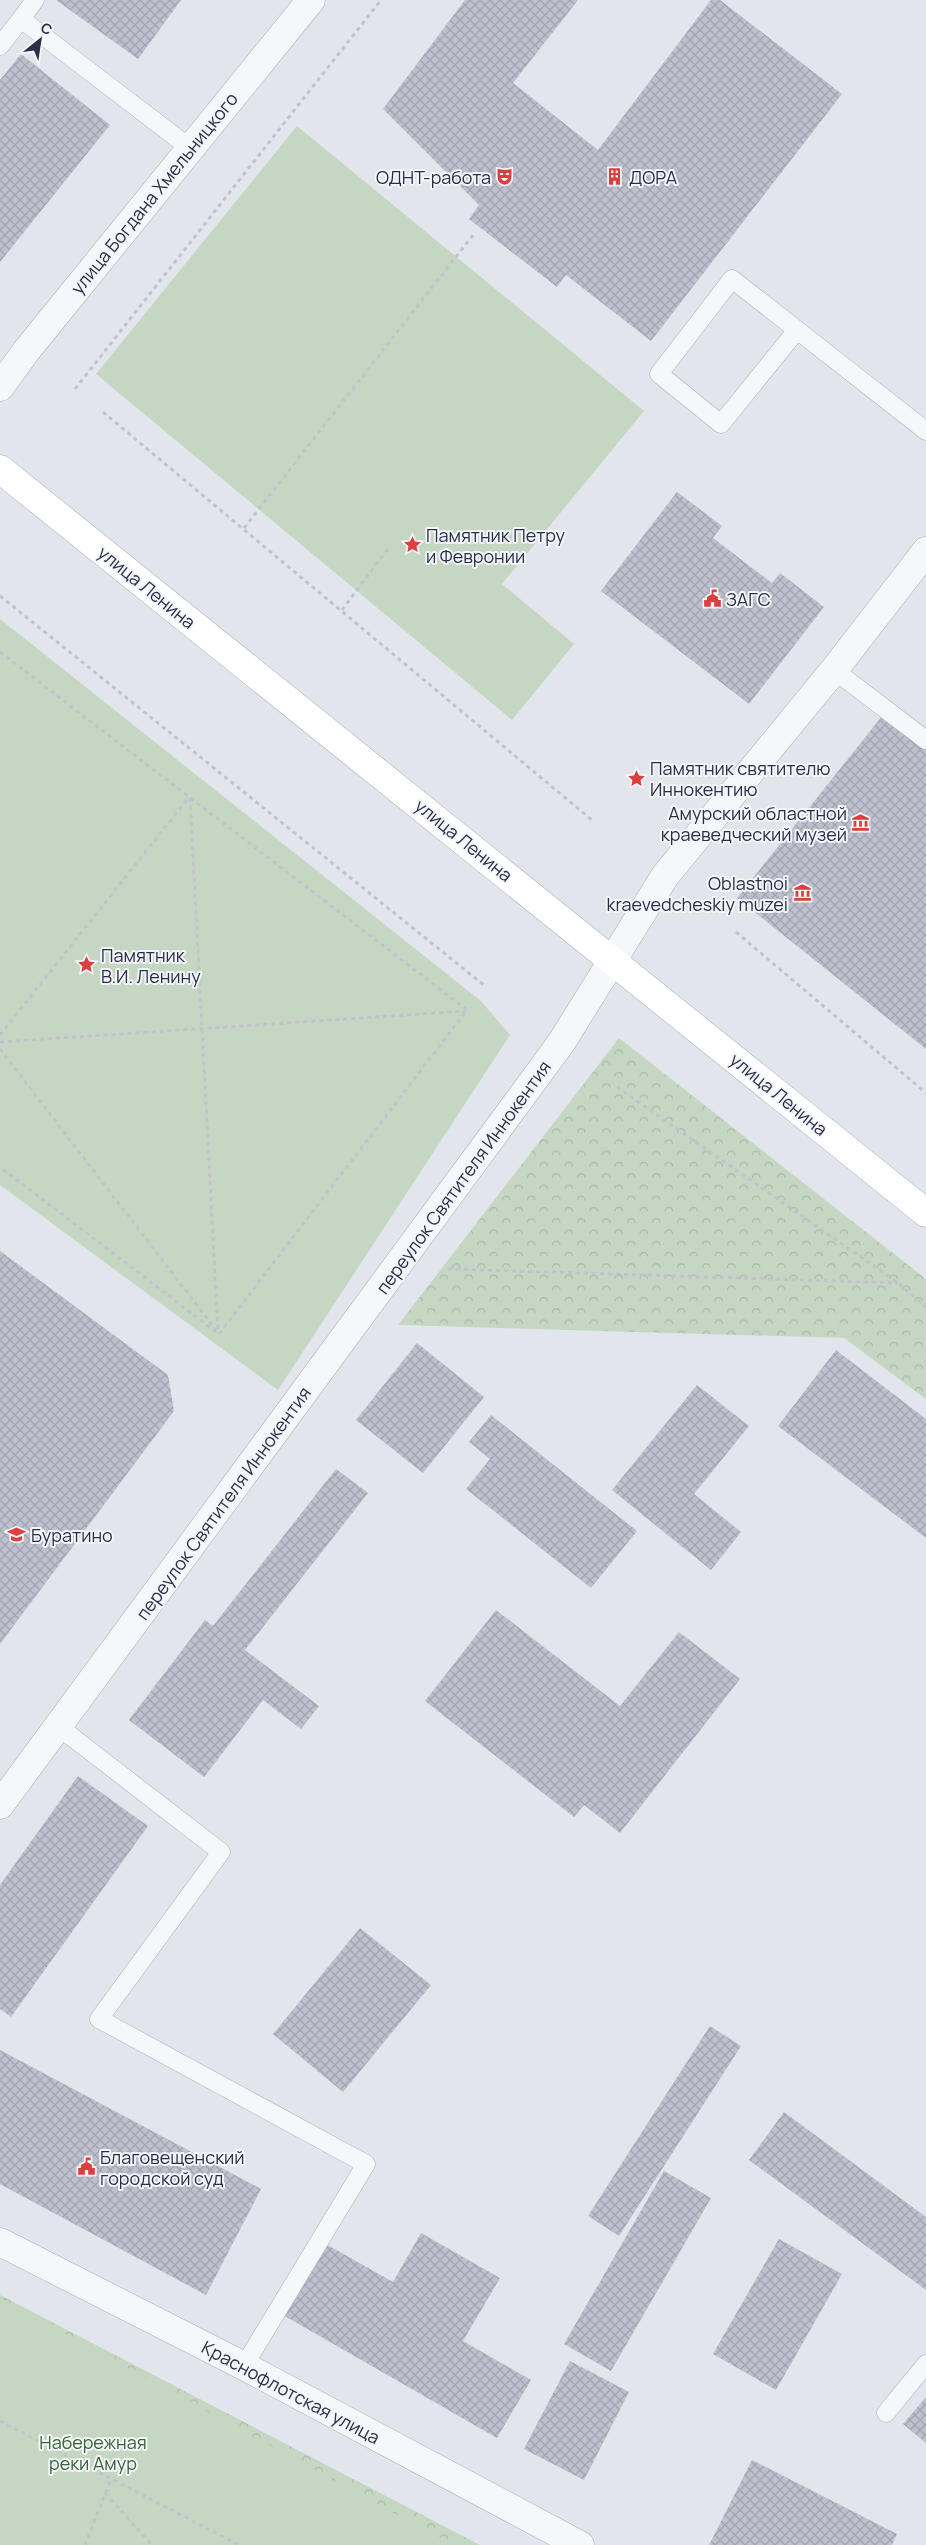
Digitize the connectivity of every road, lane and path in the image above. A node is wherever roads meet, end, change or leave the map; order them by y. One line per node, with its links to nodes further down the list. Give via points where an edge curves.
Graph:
1 (35, 0): 4 (lane)
2 (310, 0): 6 (street, улица Богдана Хмельницкого)
3 (381, 0): 10 (path)
4 (21, 19): 5 (lane); 6 (lane)
5 (0, 46)
6 (190, 148): 9 (street, улица Богдана Хмельницкого)
7 (473, 235): 14 (path)
8 (797, 330): 8 (lane, via 732,279 659,374 721,424); 12 (lane)
9 (0, 387)
10 (75, 389)
11 (103, 412): 14 (path)
12 (926, 431)
13 (0, 469): 25 (main road, улица Ленина)
14 (244, 528): 18 (path)
15 (390, 546): 18 (path)
16 (926, 551): 20 (street, переулок Святителя Иннокентия)
17 (0, 596): 26 (path)
18 (342, 610): 23 (path)
19 (0, 652): 22 (path)
20 (834, 670): 21 (lane); 25 (street, переулок Святителя Иннокентия, via 665,876)
21 (926, 740)
22 (190, 797): 27 (path); 28 (path); 29 (path)
23 (593, 821)
24 (736, 932): 33 (path)
25 (612, 959): 35 (main road, улица Ленина); 40 (street, переулок Святителя Иннокентия, via 561,1043)
26 (485, 986)
27 (467, 1010): 28 (path); 39 (path)
28 (202, 1028): 30 (path); 39 (path)
29 (0, 1035)
30 (0, 1042)
31 (0, 1049): 39 (path)
32 (617, 1087): 37 (path)
33 (926, 1093)
34 (0, 1166): 39 (path)
35 (926, 1213)
36 (448, 1269): 37 (path)
37 (898, 1283): 38 (path)
38 (926, 1308)
39 (218, 1334)
40 (59, 1727): 41 (street, переулок Святителя Иннокентия); 44 (lane, via 221,1852 99,2019 366,2164)
41 (4, 1791)
42 (0, 2242): 44 (street, Краснофлотская улица)
43 (926, 2364): 45 (lane)
44 (244, 2366): 52 (street, Краснофлотская улица)
45 (886, 2413)
46 (0, 2422): 47 (path)
47 (111, 2479): 48 (path); 51 (path)
48 (105, 2492): 49 (path); 50 (path)
49 (85, 2545)
50 (152, 2545)
51 (239, 2545)
52 (580, 2545)

